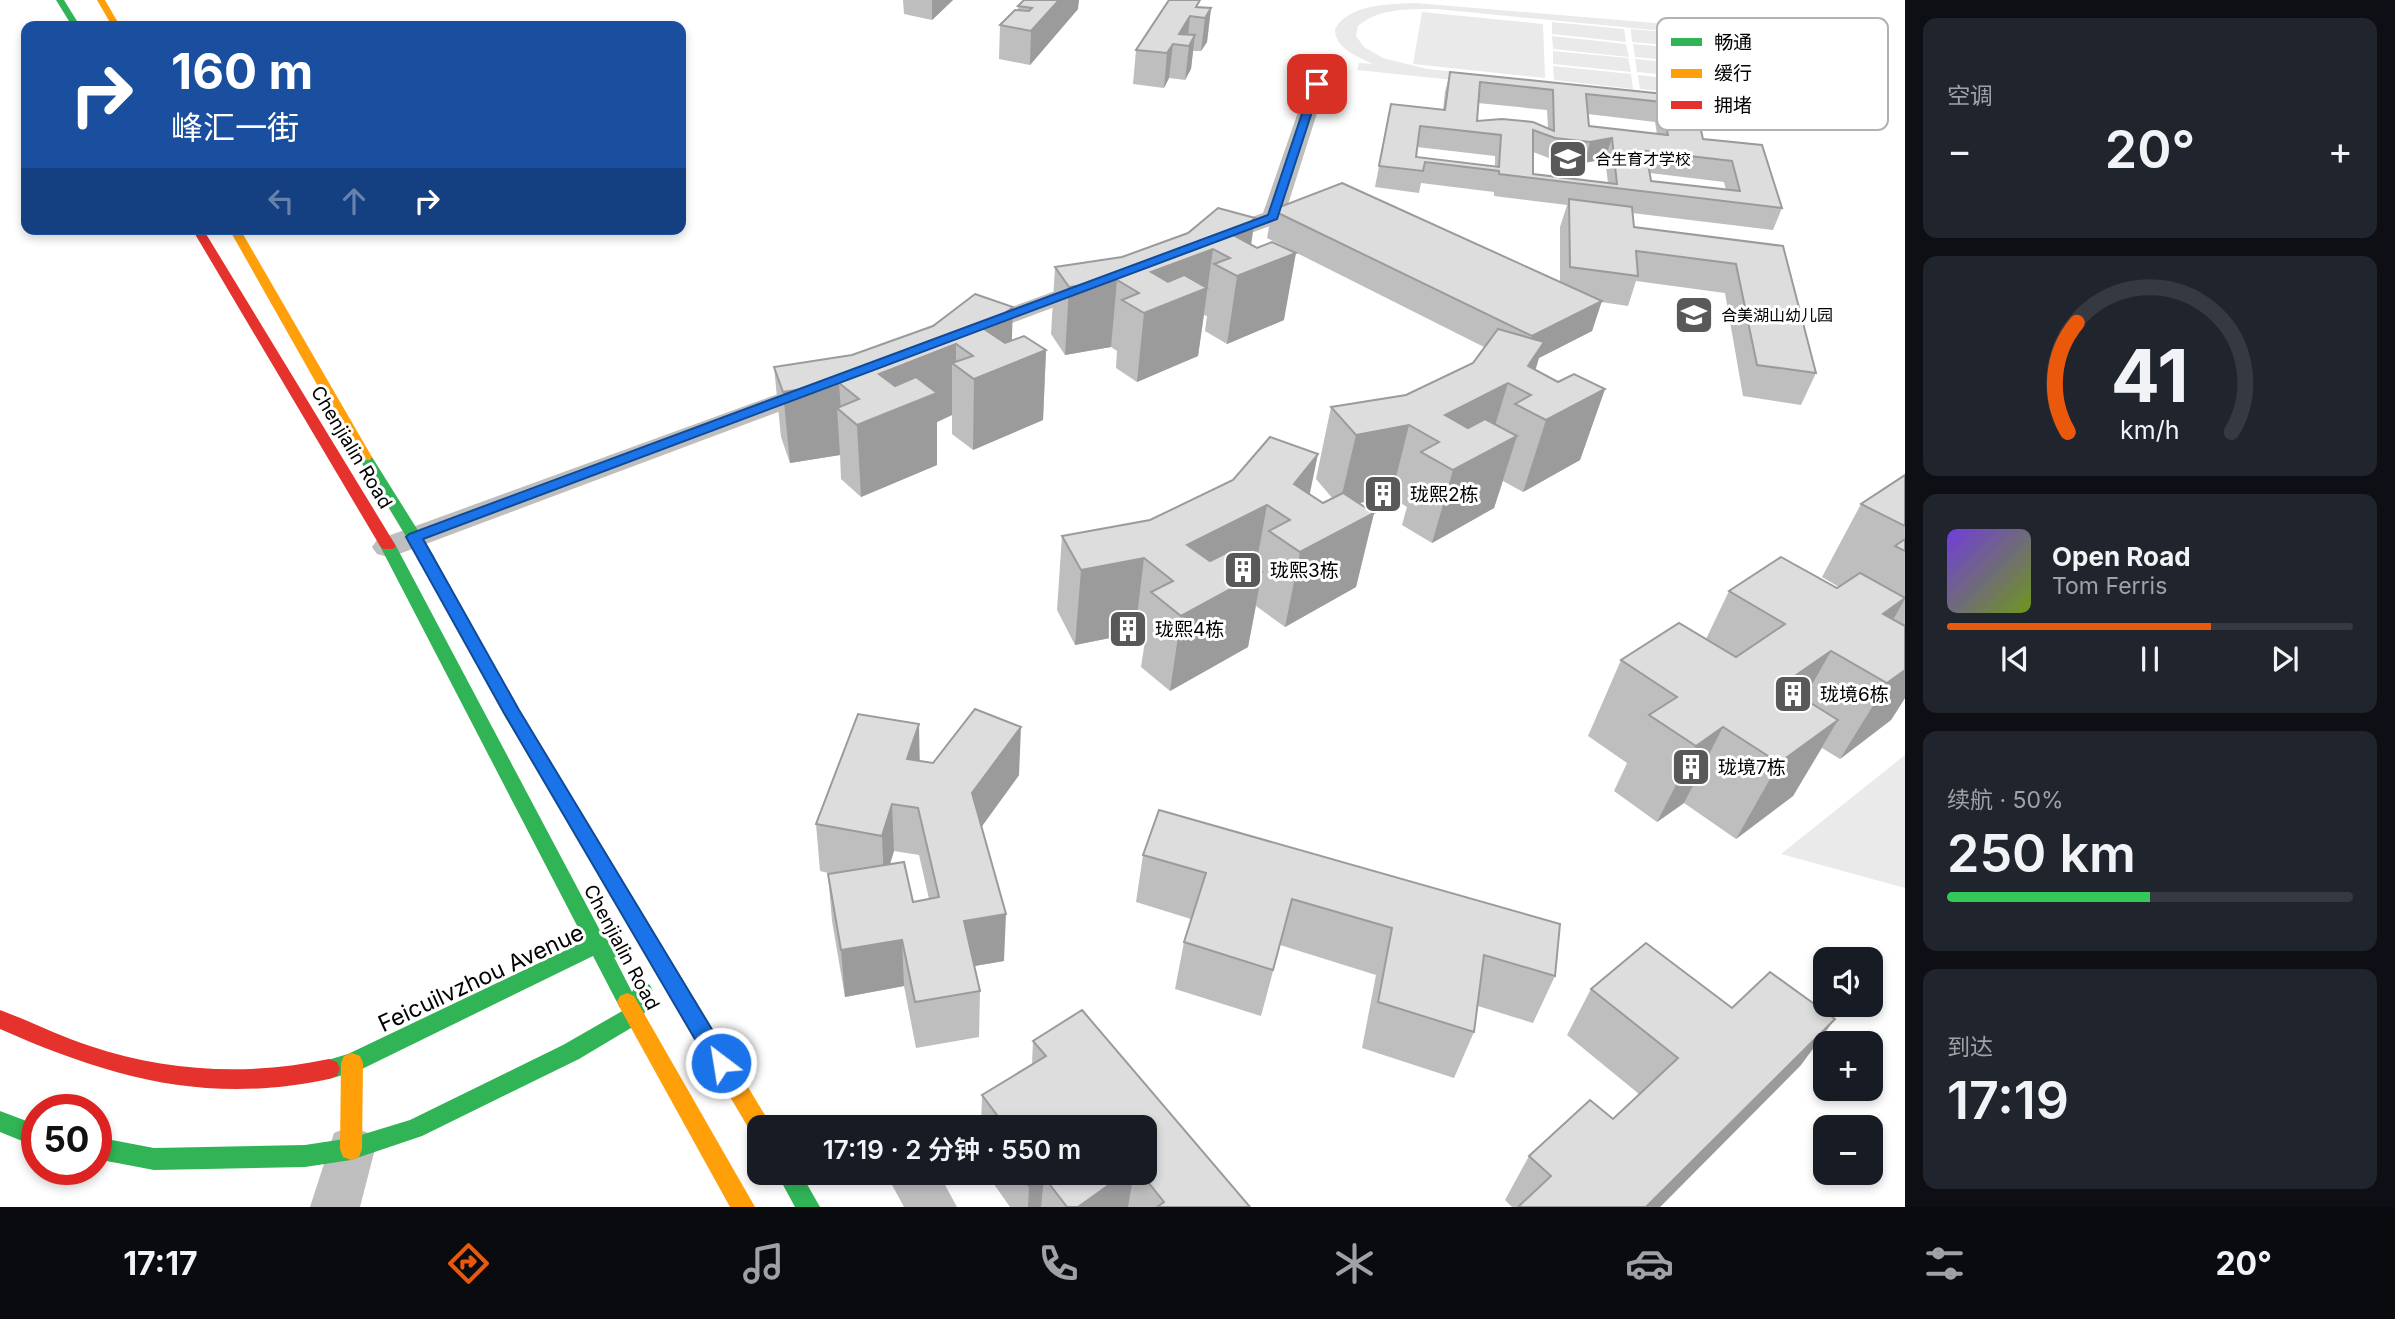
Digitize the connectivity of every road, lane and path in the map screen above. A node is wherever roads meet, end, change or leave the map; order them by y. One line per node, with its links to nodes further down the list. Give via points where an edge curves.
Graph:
1 (60, 0): 3 (main road)
2 (101, 0): 4 (main road)
3 (73, 21)
4 (113, 21)
5 (1323, 66): 8 (street, via 1273,217)
6 (201, 235): 13 (main road, Chenjialin Road)
7 (237, 235): 12 (main road, Chenjialin Road)
8 (1183, 250)
9 (1119, 275): 10 (street)
10 (951, 338)
11 (847, 377): 12 (street)
12 (419, 545): 13 (street); 15 (main road, Chenjialin Road)
13 (393, 555): 14 (main road, Chenjialin Road)
14 (597, 946): 15 (main road, Feicuilvzhou Avenue); 16 (main road, Chenjialin Road); 18 (main road, Feicuilvzhou Avenue)
15 (656, 956): 16 (main road); 19 (main road, Chenjialin Road)
16 (634, 1015): 22 (main road, via 571,1052 414,1129); 27 (main road, Chenjialin Road)
17 (0, 1019): 18 (main road, Feicuilvzhou Avenue, via 120,1065 184,1076 266,1081)
18 (352, 1063): 22 (main road)
19 (753, 1115)
20 (0, 1121): 21 (main road)
21 (21, 1130)
22 (351, 1149): 23 (main road, via 304,1156 154,1158); 26 (street)
23 (112, 1151)
24 (795, 1185): 28 (main road)
25 (918, 1185): 29 (street)
26 (335, 1207)
27 (743, 1207)
28 (808, 1207)
29 (932, 1207)

